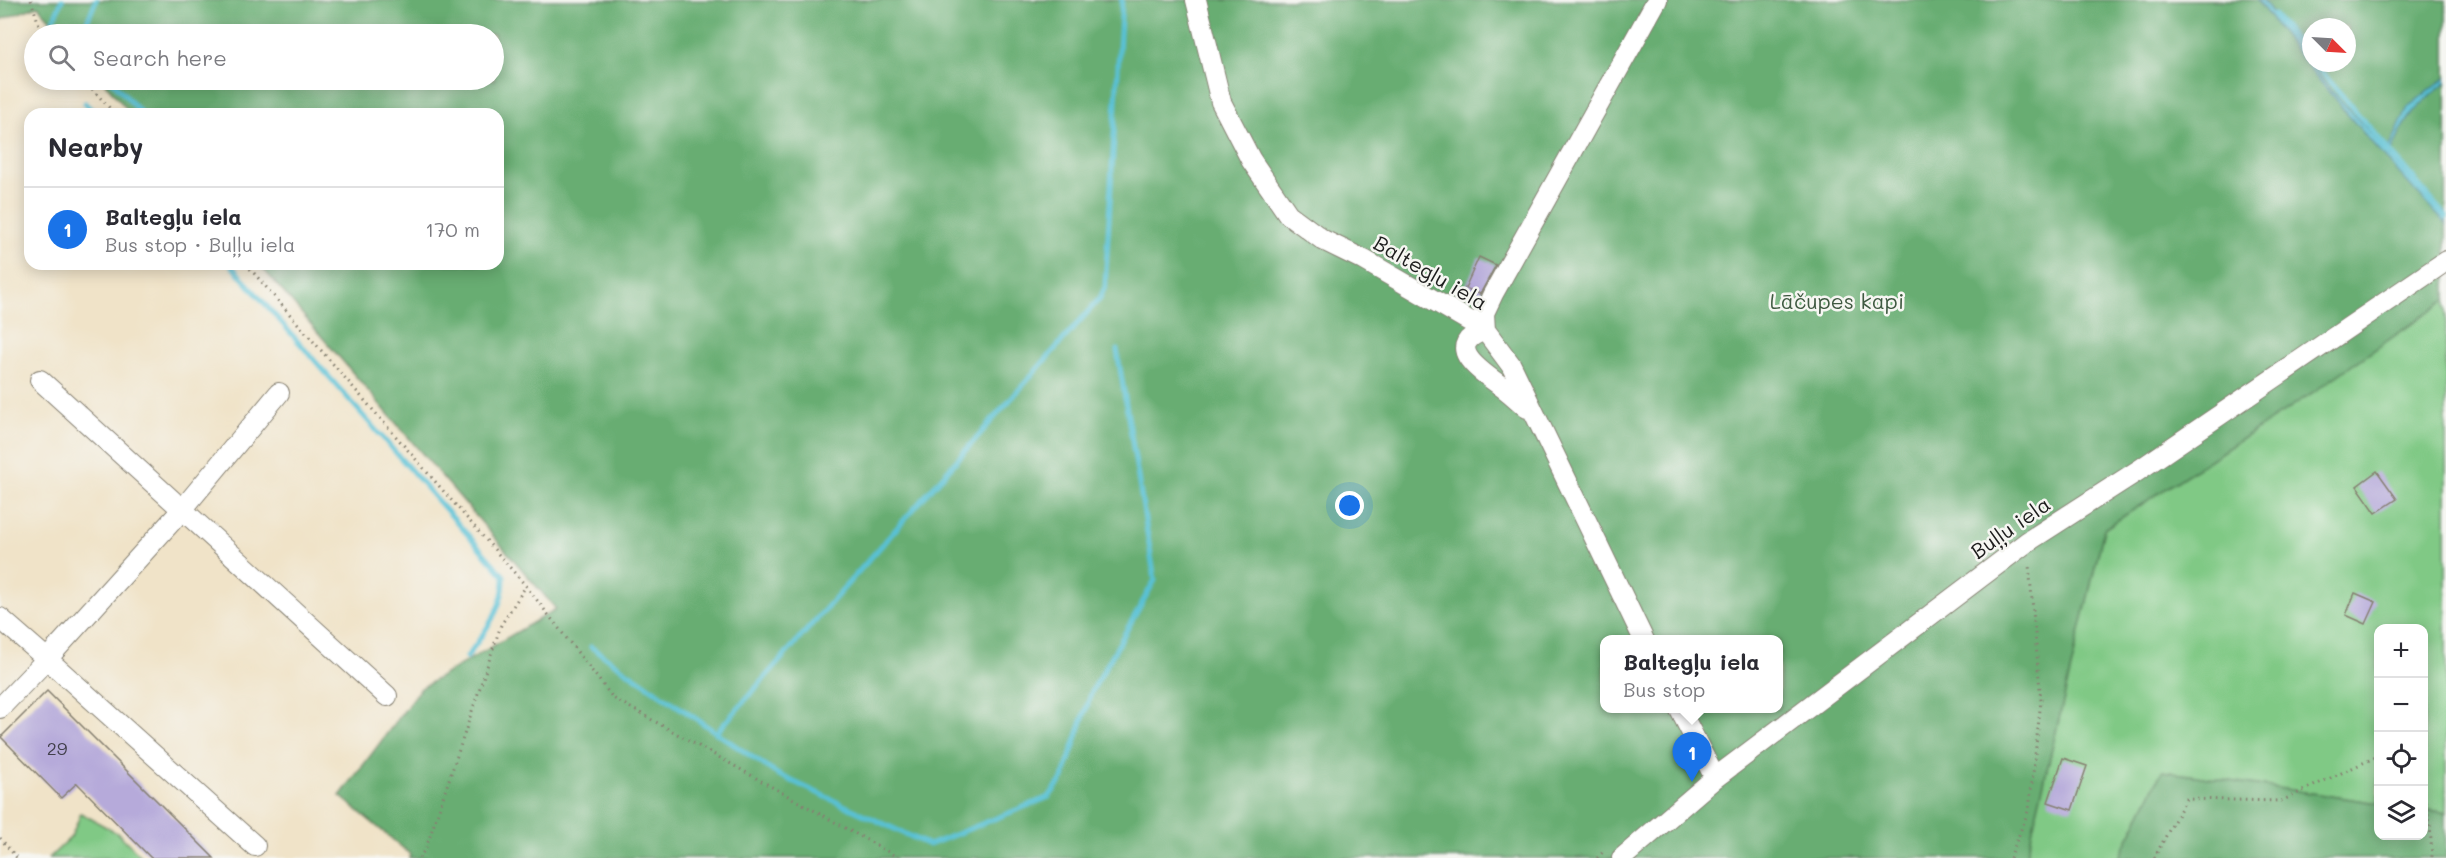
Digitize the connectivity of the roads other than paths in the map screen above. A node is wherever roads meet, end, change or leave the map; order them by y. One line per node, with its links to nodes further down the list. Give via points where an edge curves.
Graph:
1 (1196, 0): 4 (street, Baltegļu iela, via 1221,102 1251,159 1288,214 1323,240)
2 (1657, 0): 4 (street, via 1493,294 1484,313)
3 (2446, 261): 15 (street, Buļļu iela, via 2027,542)
4 (1485, 330): 7 (street, Baltegļu iela, via 1511,365); 7 (street, via 1473,334 1467,343 1466,352 1474,368)
5 (40, 380): 8 (street)
6 (279, 393): 8 (street)
7 (1532, 412): 10 (street, Baltegļu iela)
8 (181, 511): 11 (street); 12 (street)
9 (0, 618): 11 (street)
10 (1642, 635)
11 (47, 659): 13 (street); 16 (street)
12 (387, 696)
13 (0, 708)
14 (1682, 713): 15 (street)
15 (1715, 778): 17 (street, Buļļu iela)
16 (255, 846)
17 (1622, 858)

